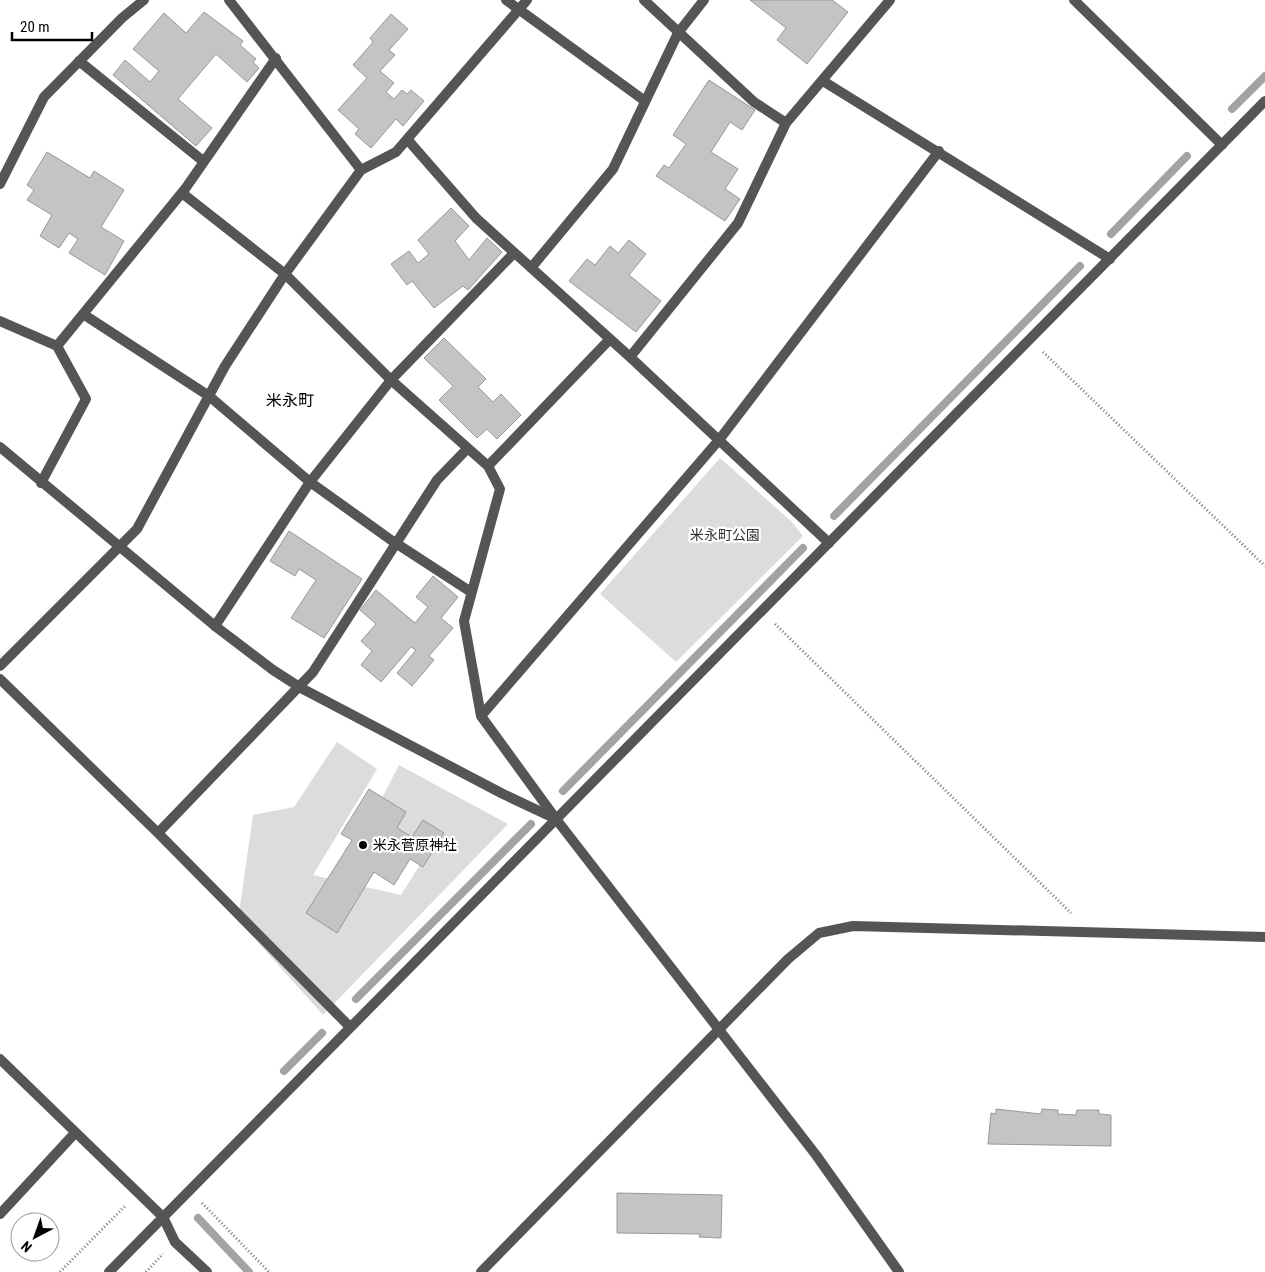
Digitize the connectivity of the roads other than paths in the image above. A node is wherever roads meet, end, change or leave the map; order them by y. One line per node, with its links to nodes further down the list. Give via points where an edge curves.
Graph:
1 (144, 0): 12 (street)
2 (506, 0): 9 (street)
3 (527, 0): 9 (street)
4 (644, 0): 10 (street)
5 (704, 0): 10 (street)
6 (890, 0): 13 (street)
7 (1074, 0): 18 (street)
8 (230, 1): 11 (street)
9 (518, 10): 14 (street); 17 (street)
10 (678, 33): 14 (street); 16 (street, via 754,102)
11 (276, 58): 20 (street); 21 (street)
12 (79, 61): 20 (street); 22 (street, via 44,97)
13 (823, 81): 16 (street); 19 (street)
14 (646, 101): 26 (street, via 613,169)
15 (1265, 101): 18 (street)
16 (786, 123): 32 (street, via 738,223)
17 (407, 139): 21 (street, via 396,152); 24 (street, via 476,218)
18 (1222, 145): 25 (street)
19 (939, 151): 25 (street); 35 (street)
20 (203, 162): 23 (street)
21 (361, 170): 27 (street)
22 (0, 184)
23 (182, 193): 27 (street); 28 (street)
24 (514, 253): 26 (street); 33 (street)
25 (1110, 259): 41 (street)
26 (531, 268): 30 (street)
27 (285, 274): 33 (street); 34 (street)
28 (83, 314): 31 (street); 34 (street)
29 (0, 321): 31 (street)
30 (610, 339): 32 (street); 38 (street)
31 (57, 346): 40 (street, via 86,399)
32 (630, 357): 35 (street)
33 (391, 380): 37 (street); 39 (street)
34 (209, 396): 39 (street); 43 (street, via 137,529)
35 (719, 440): 41 (street); 49 (street)
36 (0, 447): 40 (street)
37 (466, 449): 38 (street); 42 (street, via 437,480)
38 (488, 466): 44 (street, via 500,489)
39 (310, 482): 42 (street); 45 (street)
40 (41, 483): 43 (street)
41 (829, 542): 50 (street)
42 (397, 545): 44 (street); 48 (street)
43 (120, 548): 45 (street); 46 (street)
44 (471, 592): 49 (street, via 464,622)
45 (215, 626): 48 (street)
46 (0, 666)
47 (0, 679): 51 (street)
48 (301, 688): 50 (street); 51 (street, via 286,699)
49 (481, 716): 50 (street)
50 (556, 819): 53 (street); 54 (street)
51 (158, 833): 53 (street)
52 (1265, 937): 54 (street, via 853,926 819,933 788,958)
53 (350, 1027): 58 (street)
54 (720, 1030): 61 (street); 62 (street, via 816,1154)
55 (0, 1059): 56 (street)
56 (76, 1133): 57 (street); 58 (street)
57 (0, 1214)
58 (163, 1217): 59 (street); 60 (street, via 175,1242)
59 (109, 1272)
60 (207, 1272)
61 (481, 1272)
62 (899, 1272)

